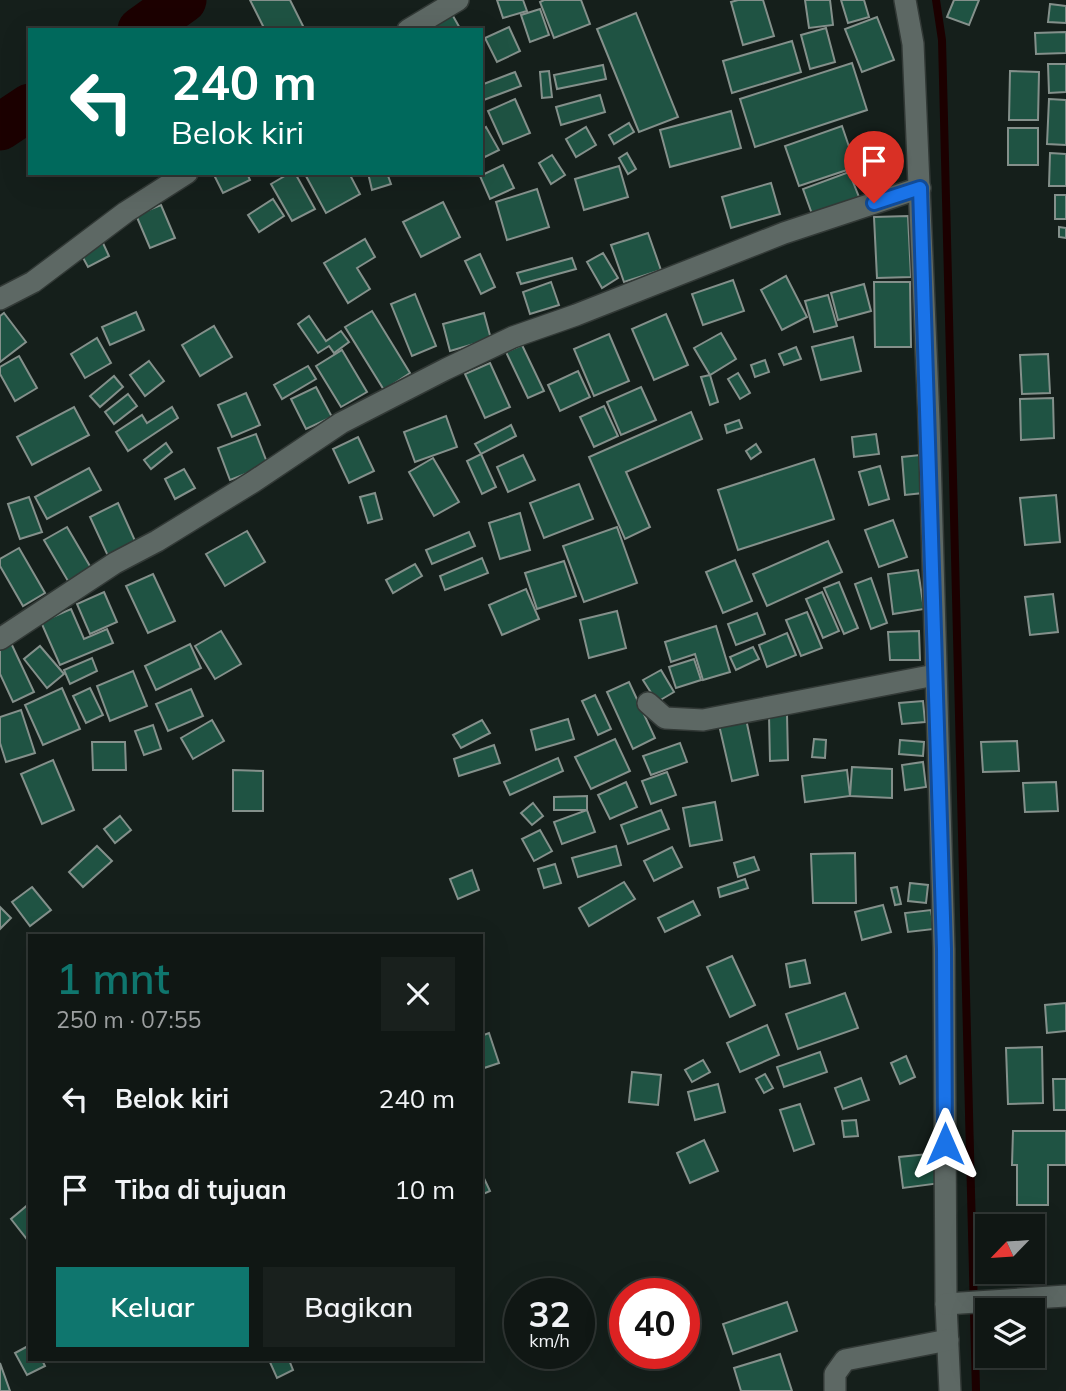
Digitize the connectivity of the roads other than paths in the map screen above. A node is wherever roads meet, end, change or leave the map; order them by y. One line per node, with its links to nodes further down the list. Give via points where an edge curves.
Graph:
1 (458, 0): 3 (street)
2 (905, 0): 5 (street, via 914,44)
3 (411, 28)
4 (184, 175): 6 (street, via 33,282)
5 (920, 188): 7 (street, via 784,233 513,337 446,369 341,423); 8 (street)
6 (0, 299)
7 (0, 639)
8 (935, 675): 9 (street, via 703,720 665,718); 11 (street)
9 (648, 704)
10 (1066, 1296): 11 (street)
11 (956, 1304): 12 (street)
12 (948, 1340): 13 (street, via 845,1360 835,1374); 14 (street)
13 (835, 1391)
14 (950, 1391)

